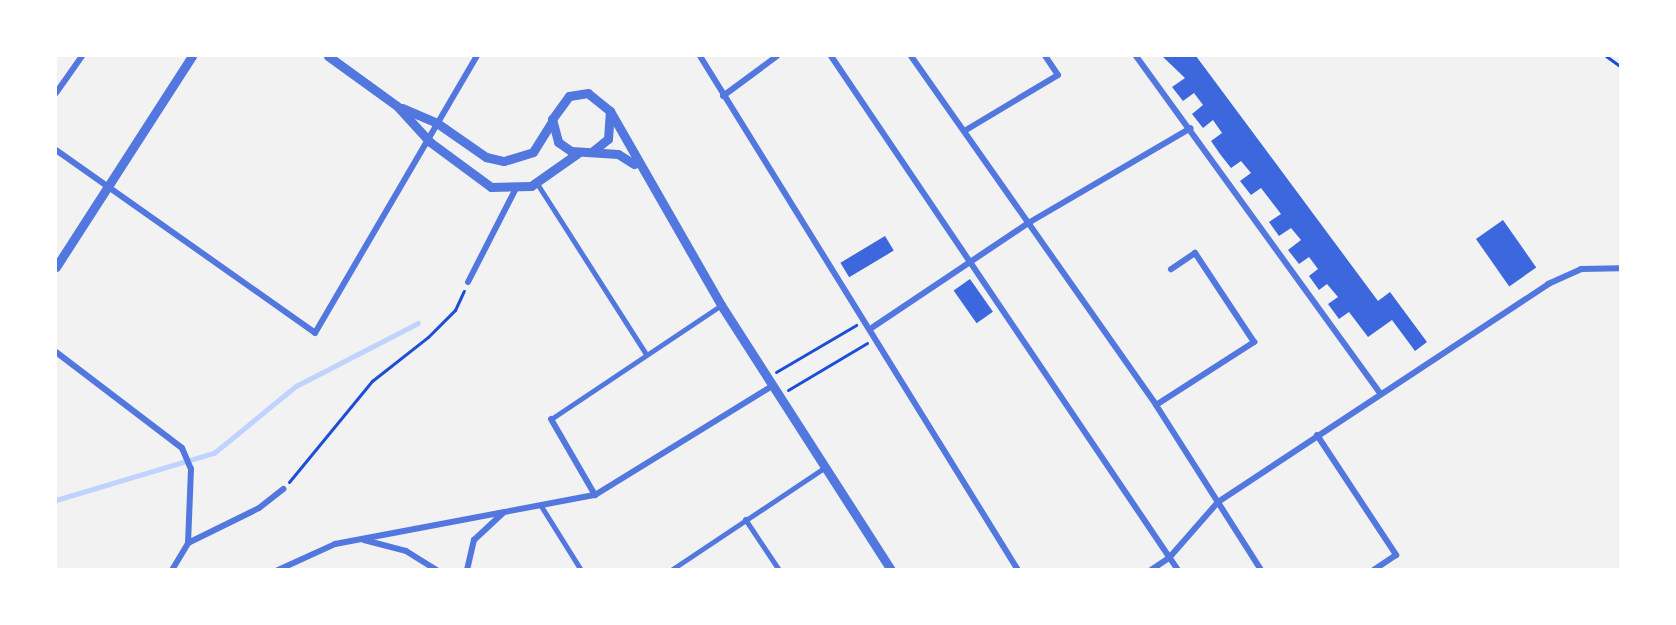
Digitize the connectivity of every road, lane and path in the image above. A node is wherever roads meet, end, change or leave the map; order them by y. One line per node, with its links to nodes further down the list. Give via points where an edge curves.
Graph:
1 (82, 56): 13 (street)
2 (192, 56): 28 (street)
3 (328, 56): 15 (street)
4 (477, 56): 18 (street)
5 (700, 56): 14 (street)
6 (777, 56): 14 (street)
7 (831, 56): 32 (street)
8 (911, 56): 20 (street)
9 (1045, 56): 20 (street, via 1058,75)
10 (1136, 56): 19 (street)
11 (1606, 56): 12 (path)
12 (1620, 66)
13 (56, 93)
14 (723, 96): 38 (street)
15 (397, 106): 18 (street); 21 (street)
16 (610, 111): 17 (street, via 597,97 578,93 561,102); 23 (street, via 608,139); 25 (street)
17 (552, 119): 18 (street, via 533,152 504,161 486,157); 24 (street, via 558,141)
18 (437, 123): 21 (street)
19 (1191, 128): 31 (street); 44 (street)
20 (966, 130): 31 (street)
21 (430, 142): 28 (street, via 315,333); 29 (street, via 479,182)
22 (56, 150): 28 (street)
23 (593, 151): 24 (street); 25 (street, via 626,157)
24 (578, 153): 27 (street)
25 (638, 168): 37 (street)
26 (1620, 172): 30 (path)
27 (537, 182): 29 (street); 42 (street)
28 (107, 186): 33 (street)
29 (516, 188): 36 (street)
30 (1620, 199)
31 (1030, 222): 32 (street); 46 (street)
32 (973, 260): 39 (street); 58 (street)
33 (56, 267)
34 (1620, 268): 44 (street, via 1564,274)
35 (1171, 269): 46 (street, via 1195,253 1254,342)
36 (468, 282): 50 (path, via 454,310 372,381)
37 (721, 304): 42 (street); 43 (street)
38 (867, 318): 39 (street); 43 (path)
39 (873, 327): 40 (street)
40 (879, 336): 45 (path); 67 (street)
41 (56, 352): 57 (street, via 182,448 191,469)
42 (646, 354): 47 (street)
43 (769, 382): 45 (street); 51 (street)
44 (1380, 393): 48 (street)
45 (779, 396): 49 (street)
46 (1156, 405): 52 (street)
47 (551, 419): 51 (street)
48 (1317, 435): 52 (street); 71 (street, via 1396,555)
49 (824, 468): 55 (street); 66 (street)
50 (283, 489): 57 (street, via 259,508)
51 (595, 495): 53 (street)
52 (1218, 502): 58 (street); 70 (street)
53 (541, 506): 54 (street); 63 (street)
54 (511, 509): 56 (street); 62 (street, via 483,526)
55 (745, 519): 64 (street); 65 (street)
56 (361, 539): 60 (street, via 314,550); 61 (street, via 406,551)
57 (189, 543): 59 (street)
58 (1169, 558): 68 (street); 69 (street)
59 (172, 570)
60 (278, 570)
61 (436, 570)
62 (467, 570)
63 (581, 570)
64 (671, 570)
65 (779, 570)
66 (891, 570)
67 (1018, 570)
68 (1151, 570)
69 (1178, 570)
70 (1261, 570)
71 (1374, 570)

